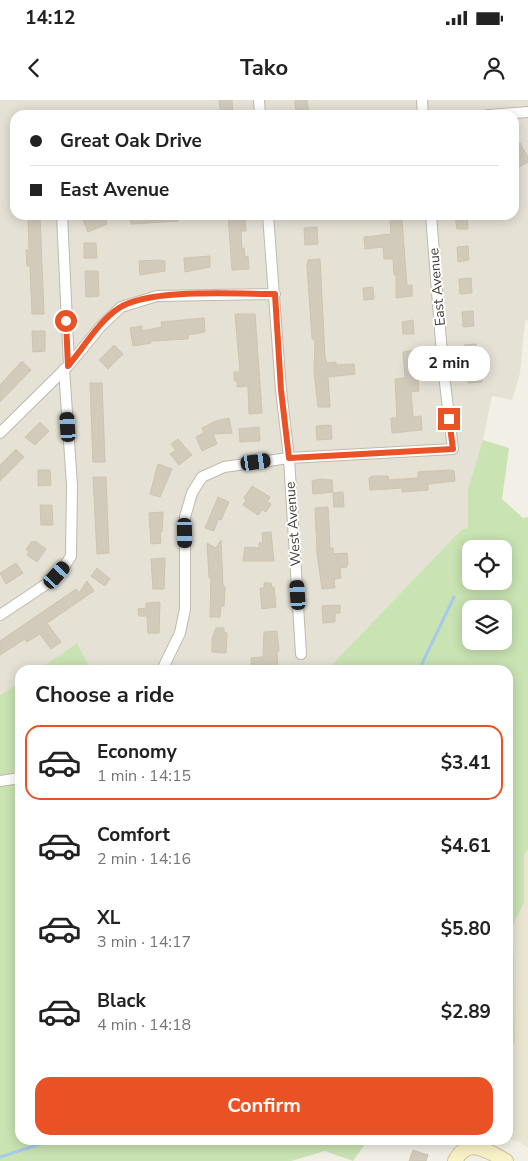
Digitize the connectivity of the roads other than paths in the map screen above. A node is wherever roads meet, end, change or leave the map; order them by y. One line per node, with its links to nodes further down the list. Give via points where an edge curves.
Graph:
1 (62, 220): 5 (street)
2 (268, 220): 4 (street, West Avenue)
3 (431, 220): 7 (street, East Avenue, via 453,449)
4 (275, 294): 5 (street, via 157,296 135,301 116,310); 7 (street, West Avenue)
5 (66, 367): 6 (street); 8 (street, via 72,485 71,556 48,583)
6 (0, 433)
7 (289, 458): 9 (street, West Avenue); 10 (street, via 224,467 198,482 185,517 185,609 180,633)
8 (0, 614)
9 (301, 654)
10 (164, 665)
11 (15, 779): 12 (street)
12 (0, 781)
13 (455, 1161): 14 (street, via 459,1154 472,1147 481,1148)
14 (506, 1161)

